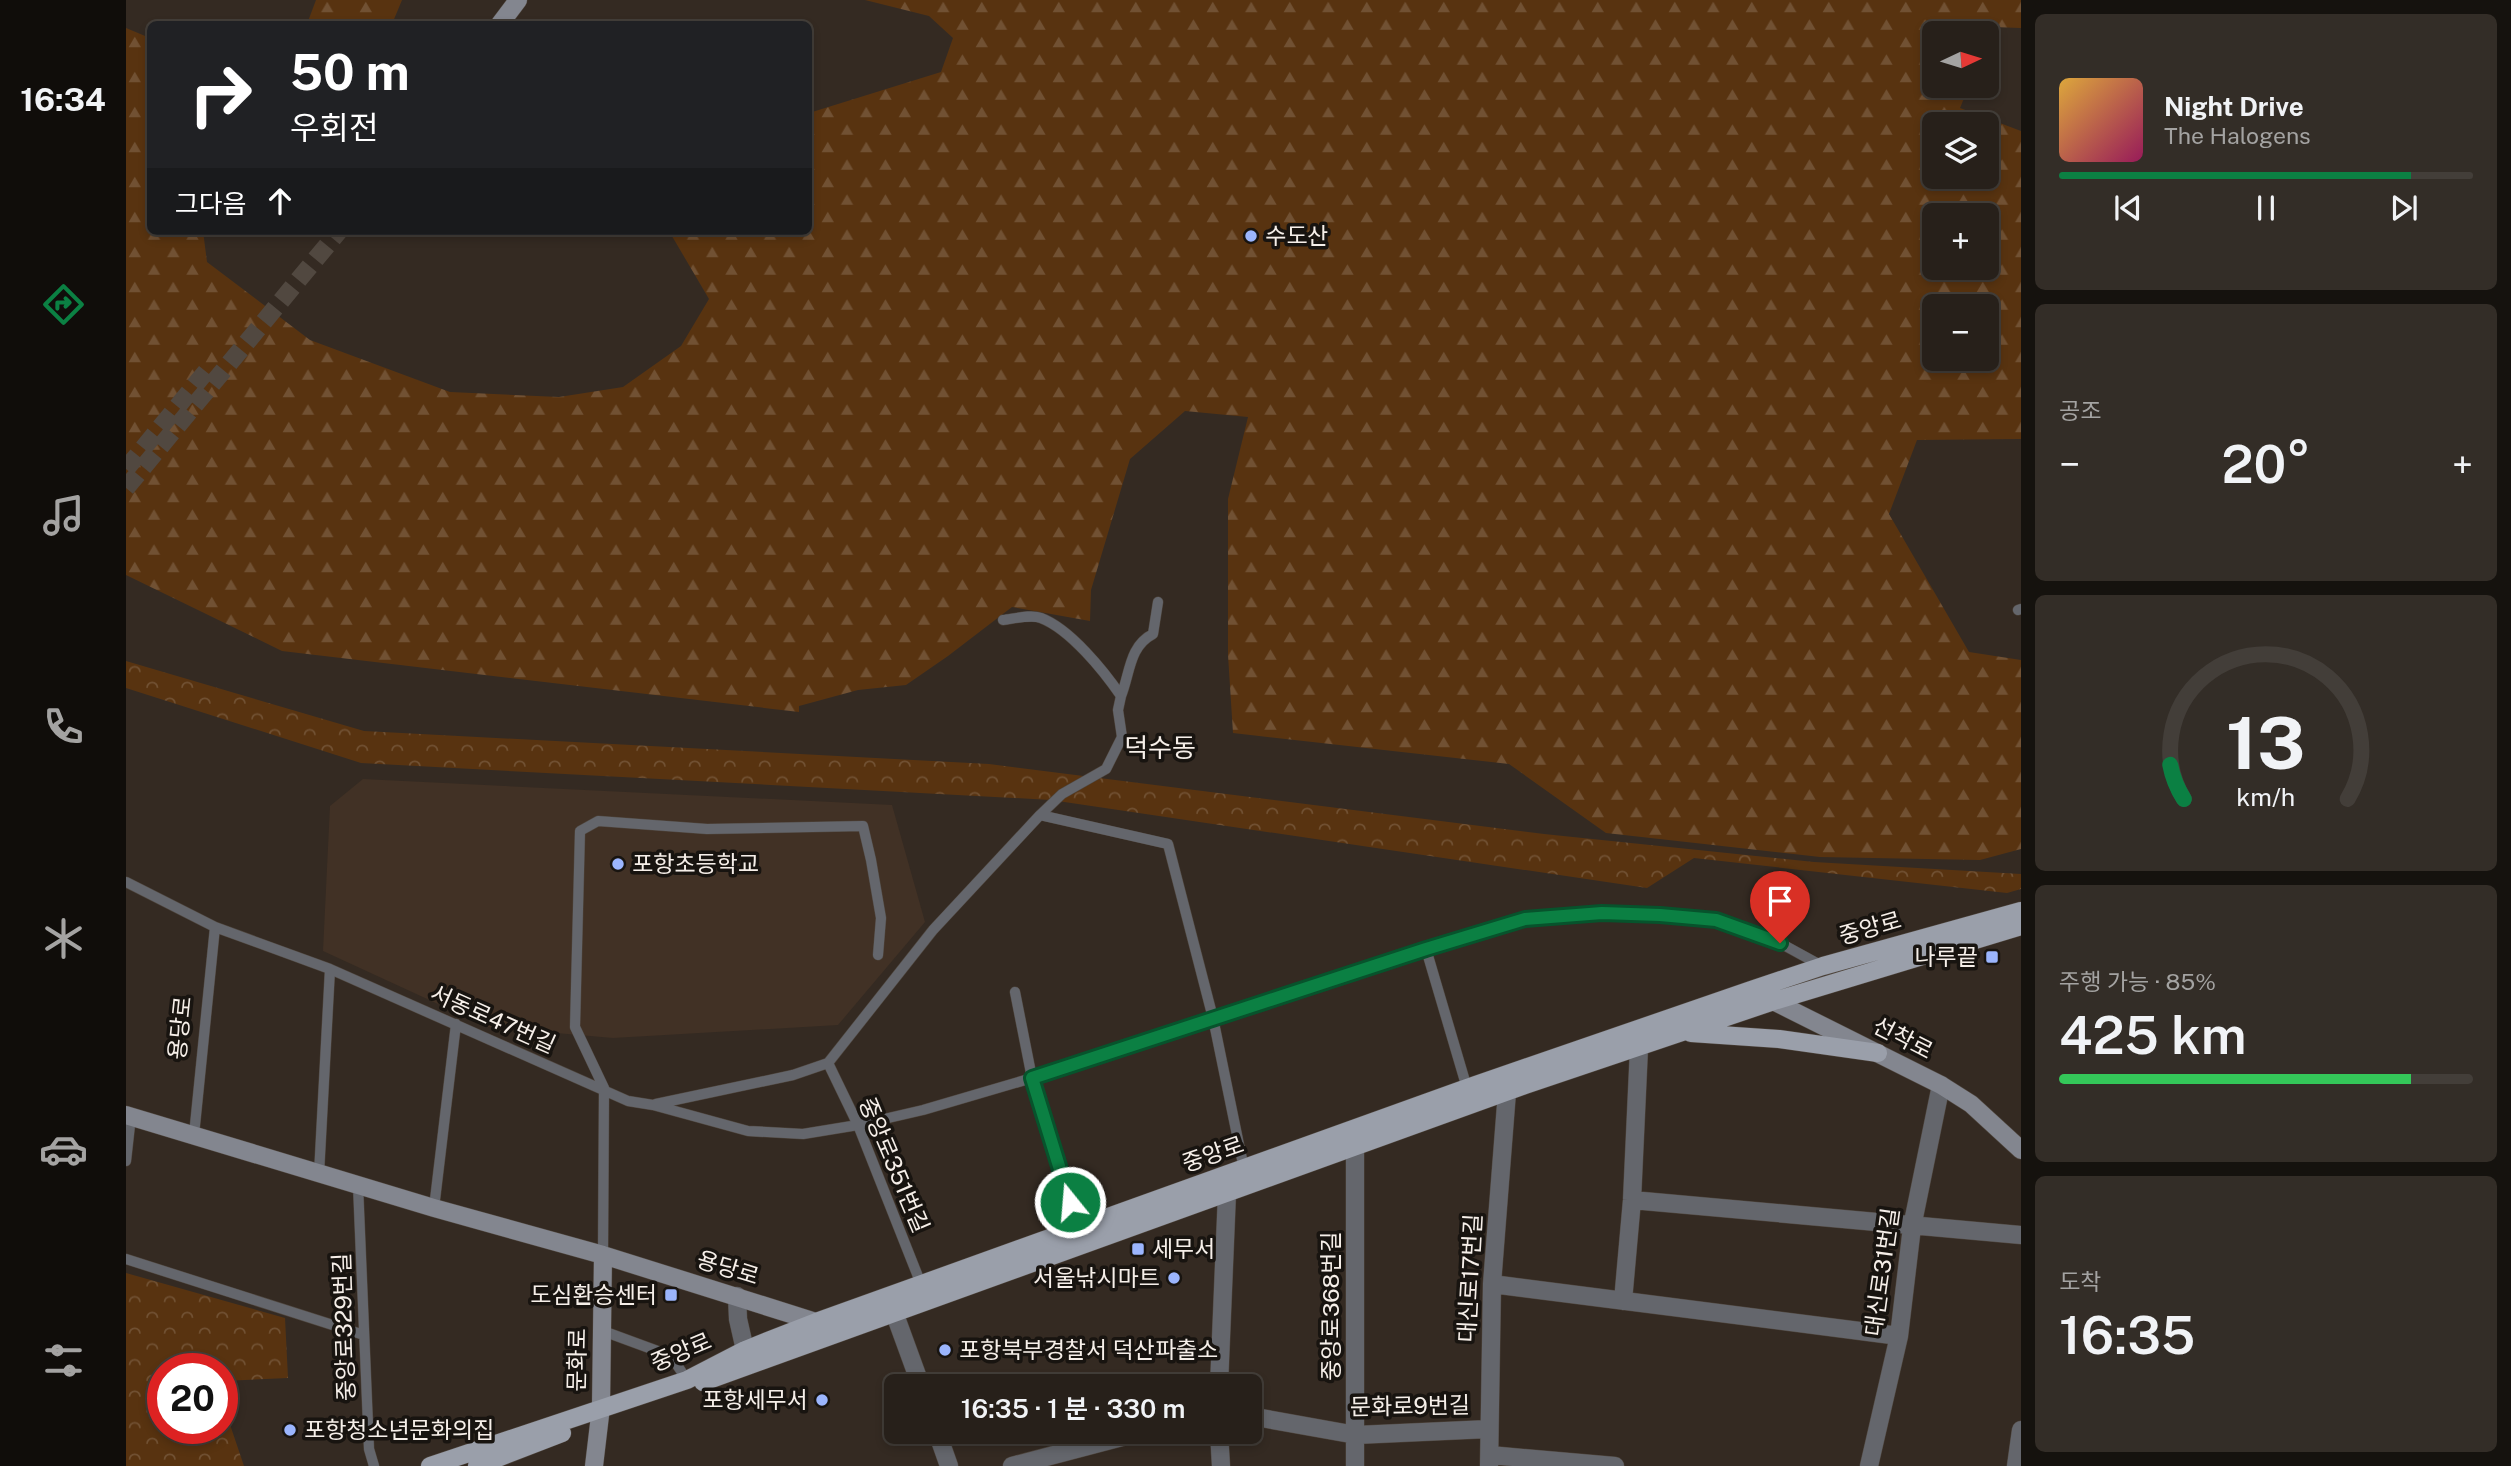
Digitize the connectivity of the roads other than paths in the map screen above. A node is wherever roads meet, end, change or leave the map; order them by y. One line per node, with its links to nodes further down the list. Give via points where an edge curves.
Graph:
1 (518, 0): 3 (main road)
2 (526, 0): 4 (main road)
3 (502, 21)
4 (511, 21)
5 (1158, 602): 7 (lane, via 1153,634 1141,641 1132,657)
6 (1003, 620): 7 (lane, via 1039,616 1104,670)
7 (1121, 696): 8 (lane, via 1122,737 1107,769 1062,794)
8 (1040, 815): 20 (lane, via 1168,844); 25 (lane, via 933,930)
9 (126, 882): 12 (lane, 서동로47번길)
10 (2021, 911): 15 (main road, 중앙로)
11 (2021, 926): 19 (main road, 중앙로)
12 (215, 927): 16 (lane, 서동로47번길); 34 (lane, 용당로)
13 (1426, 949): 15 (lane, 서동로47번길, via 1525,919 1602,913 1660,915 1716,920 1780,943); 20 (lane, 서동로47번길); 29 (lane)
14 (877, 955): 28 (lane, via 881,918 863,826 707,829 598,821 580,831 575,1027)
15 (1823, 966): 17 (main road, 중앙로)
16 (330, 969): 21 (lane, 서동로47번길); 39 (lane)
17 (1751, 990): 19 (main road, 선착로); 29 (main road, 중앙로)
18 (1015, 992): 26 (lane)
19 (1774, 1001): 22 (main road, 중앙로); 24 (main road, 선착로)
20 (1213, 1018): 26 (lane, 서동로47번길); 38 (lane)
21 (456, 1024): 28 (lane, 서동로47번길); 43 (lane)
22 (1684, 1032): 23 (main road, 중앙로); 24 (main road)
23 (1639, 1048): 30 (main road, 중앙로); 42 (street)
24 (1878, 1053): 27 (main road, 선착로)
25 (828, 1063): 31 (lane, via 793,1075); 33 (lane, 중앙로351번길)
26 (1032, 1078): 33 (lane, 서동로47번길); 44 (lane)
27 (1941, 1085): 36 (main road, 선착로, via 1971,1104); 45 (street, 대신로31번길)
28 (604, 1088): 31 (lane, 서동로47번길, via 628,1101); 47 (lane)
29 (1467, 1088): 38 (main road, 중앙로)
30 (1507, 1092): 35 (main road, 중앙로); 50 (street, 대신로17번길)
31 (653, 1105): 33 (lane, 서동로47번길, via 748,1131 803,1134)
32 (128, 1116): 34 (main road, 용당로); 37 (lane)
33 (858, 1125): 49 (lane, 중앙로351번길)
34 (194, 1135): 39 (main road, 용당로)
35 (1355, 1146): 41 (main road, 중앙로); 67 (street, 중앙로368번길)
36 (2021, 1150)
37 (126, 1161)
38 (1244, 1169): 44 (main road, 중앙로)
39 (319, 1174): 40 (main road, 용당로)
40 (358, 1185): 43 (main road, 용당로); 56 (lane, 중앙로329번길)
41 (1227, 1193): 53 (main road, 중앙로); 61 (street)
42 (1632, 1199): 45 (street); 52 (street)
43 (433, 1208): 47 (main road, 용당로)
44 (1078, 1227): 49 (main road, 중앙로)
45 (1912, 1227): 46 (street); 58 (street, 대신로31번길)
46 (2021, 1235)
47 (603, 1255): 51 (main road, 용당로); 55 (main road, 문화로)
48 (126, 1259): 56 (lane)
49 (922, 1284): 54 (main road, 중앙로)
50 (1492, 1284): 52 (street); 65 (street, 대신로17번길)
51 (737, 1296): 54 (main road, 용당로); 59 (street)
52 (1623, 1301): 58 (street)
53 (894, 1312): 57 (main road, 중앙로); 60 (street)
54 (816, 1322): 57 (main road, 용당로); 59 (main road, 중앙로)
55 (603, 1331): 62 (lane, via 671,1356); 63 (main road, 문화로)
56 (364, 1335): 72 (lane, 중앙로329번길, via 369,1449)
57 (834, 1336): 63 (main road, 중앙로)
58 (1899, 1336): 81 (street, 대신로31번길)
59 (745, 1350): 62 (main road, 중앙로)
60 (917, 1374)
61 (1219, 1374)
62 (687, 1380): 63 (main road, 중앙로)
63 (600, 1413): 73 (main road, 중앙로); 74 (main road, 중앙로); 75 (main road, 문화로)
64 (1262, 1418): 67 (street, 문화로9번길)
65 (1489, 1429): 67 (street, 문화로9번길); 71 (street, 대신로17번길)
66 (2021, 1430): 82 (street)
67 (1356, 1435): 79 (street, 중앙로368번길)
68 (941, 1444): 76 (street)
69 (1095, 1444): 77 (street)
70 (1220, 1444): 78 (street)
71 (1489, 1461): 80 (street)
72 (374, 1466)
73 (430, 1466)
74 (477, 1466)
75 (594, 1466)
76 (949, 1466)
77 (1012, 1466)
78 (1221, 1466)
79 (1355, 1466)
80 (1615, 1466)
81 (1869, 1466)
82 (2016, 1466)

